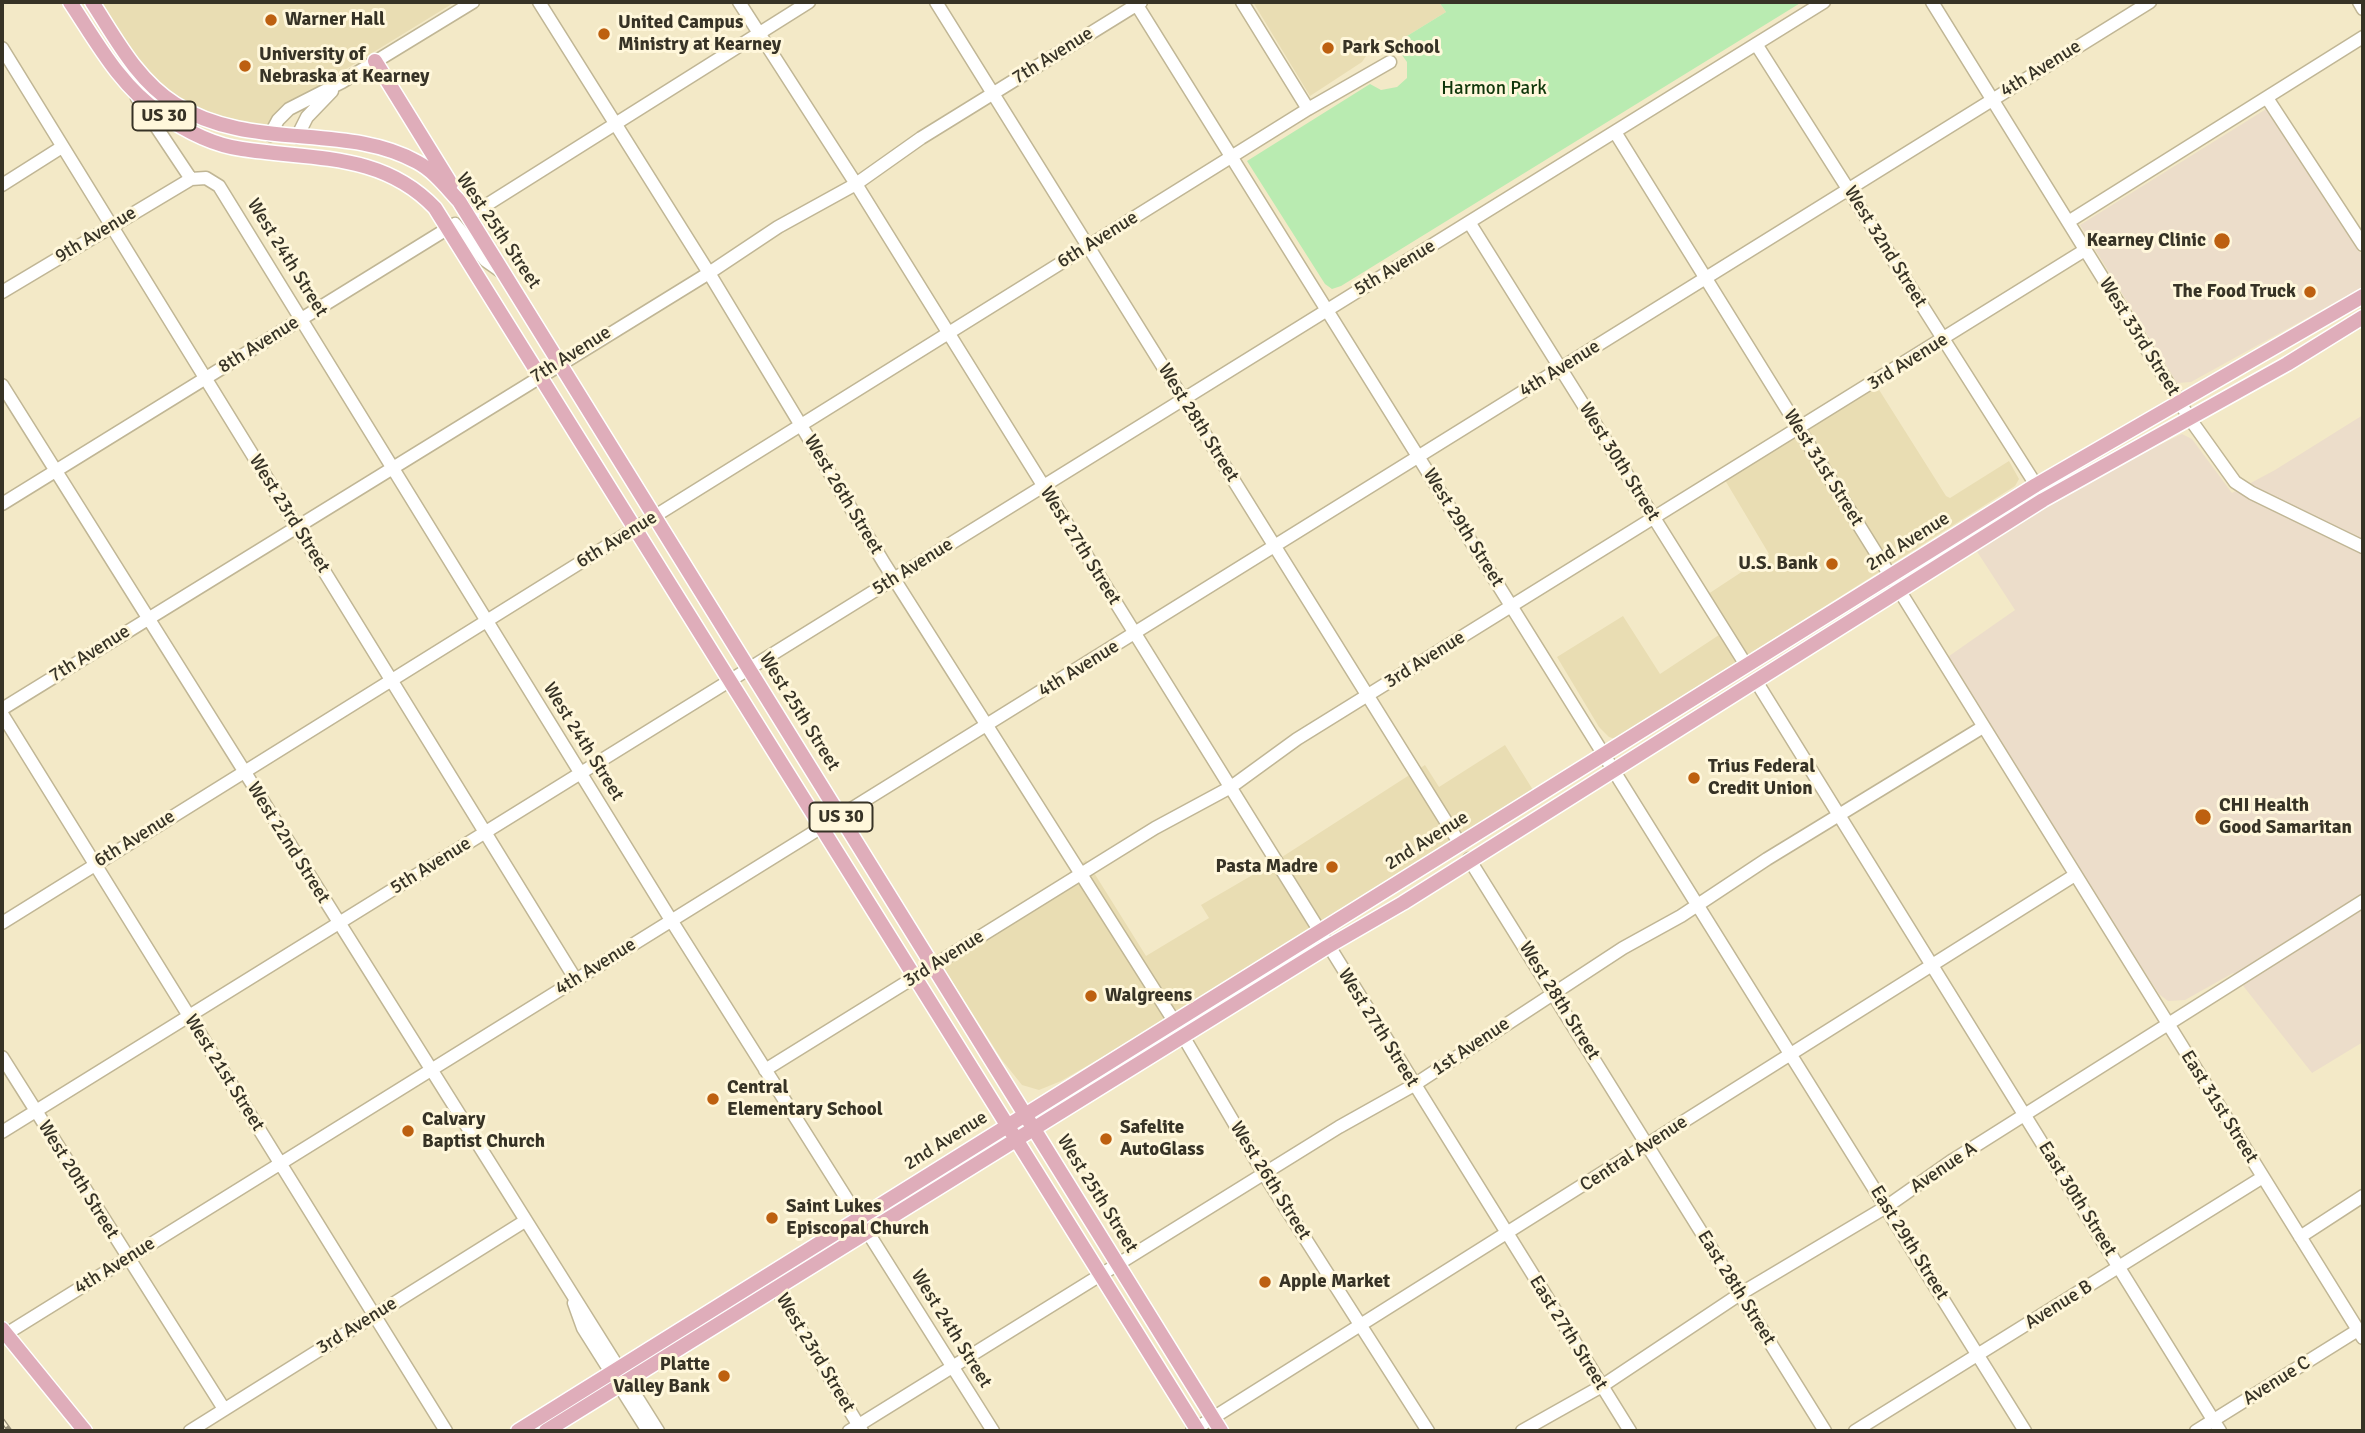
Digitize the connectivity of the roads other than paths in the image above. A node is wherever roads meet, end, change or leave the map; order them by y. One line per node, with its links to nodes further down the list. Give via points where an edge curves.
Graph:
1 (71, 2): 22 (main road, US 30)
2 (92, 2): 29 (main road, US 30, via 132,63 163,95 206,118)
3 (473, 2): 19 (street)
4 (539, 2): 27 (street, West 26th Street)
5 (739, 2): 15 (street, West 27th Street)
6 (808, 2): 15 (street)
7 (936, 2): 23 (street, West 28th Street)
8 (1242, 2): 26 (street)
9 (1824, 2): 17 (street, 5th Avenue)
10 (1932, 2): 25 (street, West 33rd Street)
11 (2150, 2): 25 (street, 4th Avenue)
12 (2359, 2): 14 (street)
13 (1138, 3): 23 (street, 7th Avenue); 33 (street, West 29th Street)
14 (2363, 9)
15 (760, 33): 27 (street); 35 (street, West 27th Street)
16 (2363, 37): 24 (street)
17 (1756, 44): 28 (street, 5th Avenue); 37 (street, West 32nd Street)
18 (2, 48): 31 (street, West 23rd Street)
19 (375, 61): 21 (street); 38 (main road, via 444,169)
20 (1390, 62): 26 (street, 6th Avenue)
21 (342, 82): 29 (street, via 289,108); 30 (street, via 313,109)
22 (131, 90): 32 (main road, US 30, via 157,112 198,135); 34 (street)
23 (993, 93): 35 (street, 7th Avenue); 45 (street, West 28th Street)
24 (2267, 97): 41 (street); 44 (street)
25 (1993, 100): 37 (street, 4th Avenue); 41 (street, West 33rd Street)
26 (1308, 109): 33 (street, 6th Avenue)
27 (614, 123): 39 (street); 47 (street, West 26th Street)
28 (1615, 132): 40 (street, 5th Avenue); 49 (street, West 31st Street)
29 (270, 135): 30 (main road, US 30)
30 (297, 137): 32 (main road, via 283,149); 38 (main road, West 25th Street / US 30, via 389,150 437,176)
31 (62, 147): 36 (street); 42 (street, West 23rd Street)
32 (262, 151): 43 (main road, West 25th Street / US 30, via 359,164 404,180 435,208)
33 (1232, 157): 45 (street, 6th Avenue); 52 (street, West 29th Street)
34 (191, 179): 42 (street, 9th Avenue); 54 (street, West 24th Street, via 206,178 219,186)
35 (856, 184): 47 (street, 7th Avenue, via 778,227); 55 (street, West 27th Street)
36 (2, 185)
37 (1849, 190): 49 (street, 4th Avenue); 56 (street, West 32nd Street)
38 (459, 201): 39 (main road, West 25th Street / US 30)
39 (469, 216): 48 (main road, West 25th Street / US 30)
40 (1469, 222): 52 (street, 5th Avenue); 58 (street, West 30th Street)
41 (2068, 222): 46 (street, West 33rd Street)
42 (111, 226): 50 (street, 9th Avenue); 60 (street, West 23rd Street)
43 (448, 228): 48 (street, via 460,226 485,260); 54 (street, 8th Avenue); 59 (main road, West 25th Street / US 30)
44 (2363, 245)
45 (1088, 246): 55 (street, 6th Avenue); 62 (street, West 28th Street)
46 (2085, 250): 56 (street, 3rd Avenue); 63 (street, West 33rd Street)
47 (709, 273): 57 (street, 7th Avenue); 65 (street, West 26th Street)
48 (505, 275): 57 (main road, West 25th Street / US 30)
49 (1706, 279): 58 (street, 4th Avenue); 66 (street, West 31st Street)
50 (2, 292)
51 (2363, 296): 63 (main road, 2nd Avenue)
52 (1326, 309): 62 (street, 5th Avenue); 67 (street, West 29th Street)
53 (2363, 317): 64 (main road, 2nd Avenue)
54 (302, 318): 60 (street, 8th Avenue); 68 (street, West 24th Street)
55 (948, 333): 65 (street, 6th Avenue); 71 (street, West 27th Street)
56 (1943, 340): 66 (street, 3rd Avenue); 70 (street, West 32nd Street)
57 (560, 362): 59 (street, 7th Avenue); 73 (main road, West 25th Street / US 30)
58 (1561, 369): 67 (street, 4th Avenue); 74 (street, West 30th Street)
59 (539, 375): 68 (street, 7th Avenue); 76 (main road, West 25th Street / US 30)
60 (205, 379): 69 (street, 8th Avenue); 75 (street, West 23rd Street)
61 (2, 386): 69 (street, West 22nd Street)
62 (1184, 399): 71 (street, 5th Avenue); 77 (street, West 28th Street)
63 (2180, 402): 64 (street, West 33rd Street); 70 (main road, 2nd Avenue)
64 (2190, 419): 78 (street, West 33rd Street, via 2235,482); 81 (main road, 2nd Avenue, via 2043,500)
65 (801, 425): 73 (street, 6th Avenue); 80 (street, West 26th Street)
66 (1799, 429): 74 (street, 3rd Avenue); 79 (street, West 31st Street)
67 (1419, 458): 77 (street, 4th Avenue); 82 (street, West 29th Street)
68 (391, 467): 75 (street, 7th Avenue); 84 (street, West 24th Street)
69 (55, 471): 72 (street, 8th Avenue); 83 (street, West 22nd Street)
70 (2036, 485): 79 (main road, 2nd Avenue)
71 (1042, 486): 80 (street, 5th Avenue); 85 (street, West 27th Street)
72 (2, 504)
73 (655, 516): 76 (street, 6th Avenue); 87 (main road, West 25th Street / US 30)
74 (1654, 518): 82 (street, 3rd Avenue); 86 (street, West 30th Street)
75 (296, 526): 83 (street, 7th Avenue); 88 (street, West 23rd Street)
76 (635, 528): 84 (street, 6th Avenue); 89 (main road, West 25th Street / US 30)
77 (1276, 547): 85 (street, 4th Avenue); 91 (street, West 28th Street)
78 (2361, 547)
79 (1890, 576): 81 (street, West 31st Street); 86 (main road, 2nd Avenue)
80 (894, 579): 87 (street, 5th Avenue); 94 (street, West 26th Street)
81 (1900, 592): 90 (main road, 2nd Avenue); 95 (street, West 31st Street)
82 (1511, 606): 91 (street, 3rd Avenue); 96 (street, West 29th Street)
83 (147, 618): 92 (street, 7th Avenue); 98 (street, West 22nd Street)
84 (486, 621): 88 (street, 6th Avenue); 99 (street, West 24th Street)
85 (1135, 635): 94 (street, 4th Avenue); 100 (street, West 27th Street)
86 (1746, 665): 96 (main road, 2nd Avenue)
87 (749, 668): 89 (street, 5th Avenue); 101 (main road, West 25th Street / US 30)
88 (391, 680): 98 (street, 6th Avenue); 104 (street, West 23rd Street)
89 (730, 680): 99 (street, 5th Avenue); 103 (main road, West 25th Street / US 30)
90 (1756, 681): 97 (main road, 2nd Avenue); 102 (street)
91 (1367, 695): 100 (street, 3rd Avenue); 105 (street, West 28th Street)
92 (2, 709)
93 (2, 714): 107 (street, West 21st Street)
94 (987, 726): 101 (street, 4th Avenue); 108 (street, West 26th Street)
95 (1983, 727): 102 (street, 1st Avenue); 109 (street, West 31st Street)
96 (1604, 754): 97 (street, West 29th Street); 105 (main road, 2nd Avenue)
97 (1613, 769): 106 (main road, 2nd Avenue); 111 (street, West 29th Street)
98 (243, 772): 107 (street, 6th Avenue); 114 (street, West 22nd Street)
99 (580, 773): 104 (street, 5th Avenue); 112 (street, West 24th Street)
100 (1231, 787): 108 (street, 3rd Avenue); 115 (street, West 27th Street)
101 (841, 816): 103 (street, 4th Avenue); 117 (main road, West 25th Street / US 30)
102 (1838, 816): 111 (street, 1st Avenue); 118 (street)
103 (822, 828): 112 (street, 4th Avenue); 119 (main road, West 25th Street / US 30)
104 (486, 832): 114 (street, 5th Avenue); 120 (street, West 23rd Street)
105 (1460, 844): 115 (main road, 2nd Avenue)
106 (1469, 859): 116 (main road, 2nd Avenue); 121 (street, West 28th Street)
107 (95, 864): 113 (street, 6th Avenue); 122 (street, West 21st Street)
108 (1081, 874): 117 (street, 3rd Avenue); 123 (street, West 26th Street)
109 (2076, 875): 118 (street, Central Avenue); 124 (street, East 31st Street)
110 (2363, 901): 124 (street, Avenue A)
111 (1698, 905): 121 (street, 1st Avenue); 126 (street, West 29th Street)
112 (671, 920): 120 (street, 4th Avenue); 128 (street, West 24th Street)
113 (2, 923)
114 (338, 923): 122 (street, 5th Avenue); 129 (street, West 22nd Street)
115 (1318, 932): 116 (street, West 27th Street); 123 (main road, 2nd Avenue)
116 (1327, 947): 125 (main road, 2nd Avenue); 130 (street, West 27th Street)
117 (933, 966): 119 (street, 3rd Avenue); 132 (main road, West 25th Street / US 30)
118 (1932, 966): 126 (street, Central Avenue); 133 (street, East 30th Street)
119 (915, 977): 128 (street, 3rd Avenue); 134 (main road, West 25th Street / US 30)
120 (576, 980): 129 (street, 4th Avenue)
121 (1553, 992): 130 (street, 1st Avenue); 138 (street, West 28th Street)
122 (188, 1016): 131 (street, 5th Avenue); 139 (street, West 21st Street)
123 (1174, 1021): 132 (main road, 2nd Avenue)
124 (2169, 1025): 133 (street, Avenue A); 141 (street, East 31st Street)
125 (1183, 1036): 135 (main road, 2nd Avenue); 140 (street, West 26th Street)
126 (1791, 1055): 138 (street, Central Avenue); 143 (street, East 29th Street)
127 (2, 1057): 131 (street, West 20th Street)
128 (765, 1070): 144 (street, West 24th Street)
129 (430, 1071): 139 (street, 4th Avenue); 145 (street, West 22nd Street)
130 (1415, 1085): 140 (street, 1st Avenue); 147 (street, West 27th Street)
131 (35, 1111): 136 (street, 5th Avenue); 149 (street, West 20th Street)
132 (1025, 1114): 134 (main road, 2nd Avenue); 135 (main road, West 25th Street / US 30)
133 (2025, 1115): 143 (street, Avenue A); 151 (street, East 30th Street)
134 (1007, 1125): 137 (main road, West 25th Street / US 30); 144 (main road, 2nd Avenue)
135 (1034, 1129): 137 (main road, 2nd Avenue); 150 (main road, West 25th Street / US 30)
136 (2, 1132)
137 (1016, 1140): 146 (main road, 2nd Avenue); 153 (main road, West 25th Street / US 30)
138 (1647, 1145): 147 (street, Central Avenue); 155 (street, East 28th Street)
139 (280, 1164): 149 (street, 4th Avenue); 156 (street, West 21st Street)
140 (1264, 1174): 150 (street, 1st Avenue); 157 (street, West 26th Street)
141 (2263, 1177): 148 (street, East 31st Street); 151 (street, Avenue B)
142 (2363, 1196): 148 (street)
143 (1886, 1207): 155 (street, Avenue A); 160 (street, East 29th Street)
144 (859, 1218): 146 (street, West 24th Street); 152 (main road, 2nd Avenue)
145 (524, 1222): 156 (street, 3rd Avenue); 162 (street, West 22nd Street, via 590,1320)
146 (867, 1232): 154 (main road, 2nd Avenue); 161 (street, West 24th Street)
147 (1506, 1235): 157 (street, Central Avenue); 163 (street, East 27th Street)
148 (2301, 1237): 159 (street, East 31st Street)
149 (128, 1259): 158 (street, 4th Avenue); 164 (street, West 20th Street)
150 (1118, 1264): 153 (street, 1st Avenue); 165 (main road, West 25th Street / US 30)
151 (2119, 1267): 160 (street, Avenue B); 166 (street, East 30th Street)
152 (768, 1275): 154 (street, West 23rd Street); 162 (main road, 2nd Avenue)
153 (1101, 1275): 161 (street, 1st Avenue); 176 (main road, West 25th Street / US 30)
154 (777, 1289): 162 (main road, 2nd Avenue); 167 (street, West 23rd Street)
155 (1740, 1294): 163 (street, Avenue A); 181 (street, East 28th Street)
156 (373, 1315): 164 (street, 3rd Avenue); 170 (street, West 21st Street)
157 (1360, 1324): 165 (street, Central Avenue); 178 (street, West 26th Street)
158 (4, 1331): 168 (main road)
159 (2361, 1334): 166 (street, Avenue C)
160 (1979, 1357): 182 (street, Avenue B); 183 (street, East 29th Street)
161 (952, 1367): 167 (street, 1st Avenue); 175 (street, West 24th Street)
162 (620, 1376): 171 (main road, 2nd Avenue); 172 (main road, 2nd Avenue); 173 (street, West 22nd Street); 174 (street, West 22nd Street)
163 (1602, 1386): 179 (street, Avenue A); 180 (street, East 27th Street)
164 (224, 1409): 169 (street, 3rd Avenue)
165 (1212, 1418): 176 (street, Central Avenue); 177 (main road, US 30)
166 (2217, 1426): 184 (street, Avenue C)
167 (857, 1429)
168 (85, 1431)
169 (190, 1431)
170 (446, 1431)
171 (518, 1431)
172 (546, 1431)
173 (648, 1431)
174 (658, 1431)
175 (993, 1431)
176 (1195, 1431)
177 (1221, 1431)
178 (1428, 1431)
179 (1522, 1431)
180 (1630, 1431)
181 (1825, 1431)
182 (1855, 1431)
183 (2025, 1431)
184 (2196, 1431)

